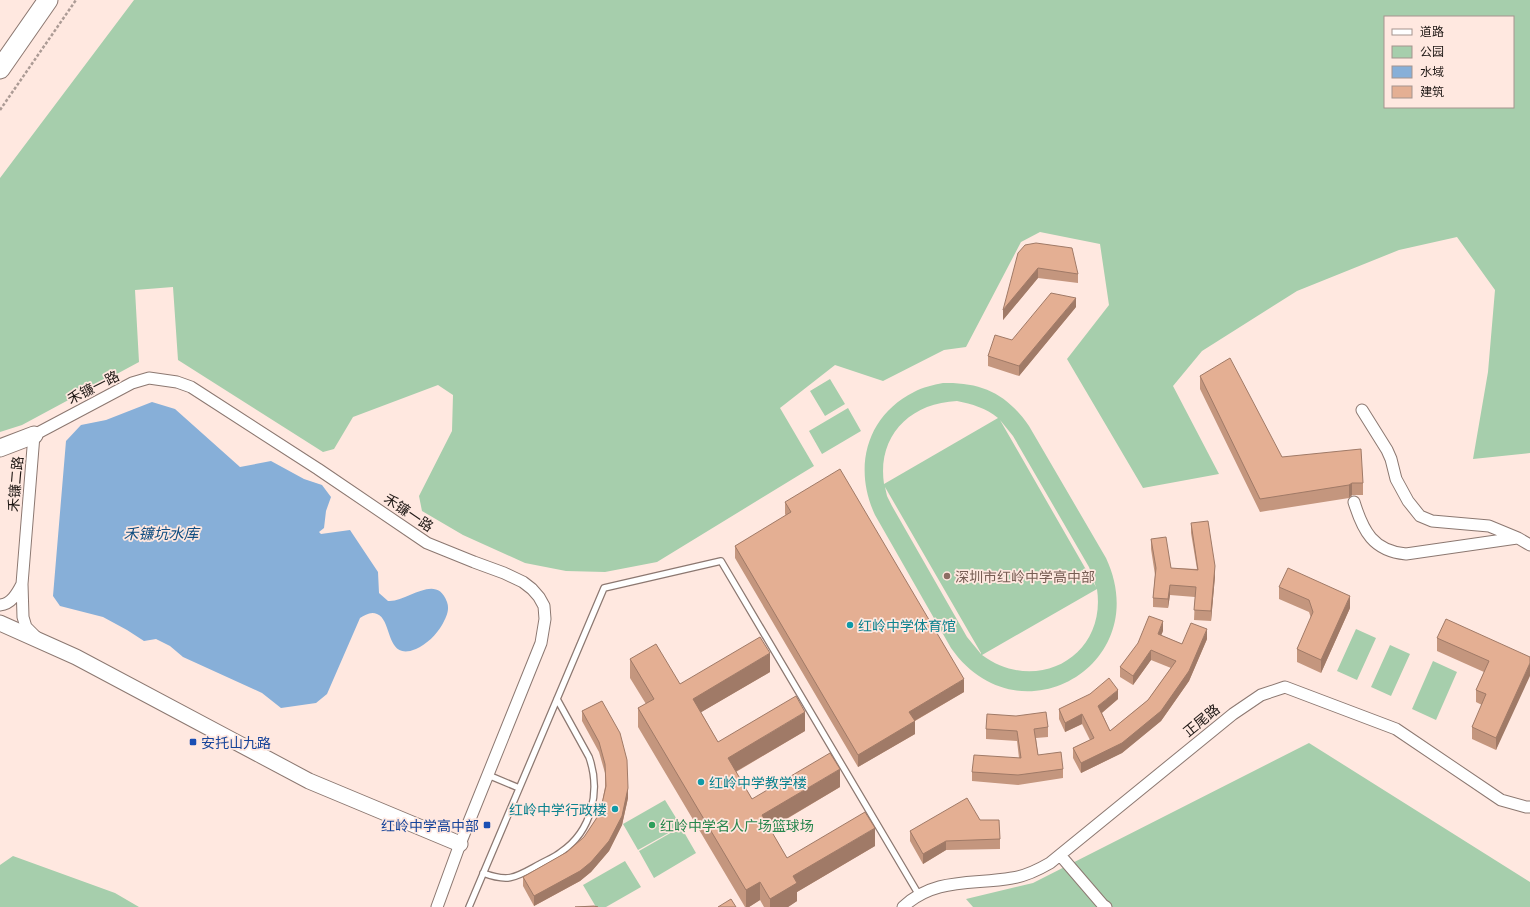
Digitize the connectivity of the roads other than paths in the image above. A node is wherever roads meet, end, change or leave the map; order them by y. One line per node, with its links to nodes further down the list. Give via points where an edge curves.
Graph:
1 (48, 0): 2 (highway)
2 (0, 69)
3 (1362, 410): 7 (street, via 1389,455 1396,479 1408,501 1420,516 1432,521 1489,526)
4 (34, 435): 5 (main road); 9 (street, 禾镰二路); 14 (street, 禾镰一路, via 132,383 149,378 177,382 191,387 311,464 427,543 523,582 539,597 544,606 541,643)
5 (0, 448)
6 (1354, 502): 7 (street, via 1370,538 1377,545 1395,553 1406,554)
7 (1518, 538): 8 (street)
8 (1530, 545)
9 (22, 584): 10 (street, via 11,600 5,605); 12 (street, 禾镰二路, via 24,622)
10 (0, 605)
11 (0, 623): 12 (street)
12 (36, 638): 17 (street, via 309,781)
13 (557, 699): 15 (lane); 19 (lane, via 592,765 594,795 586,823 575,840 561,852 516,877 503,879); 20 (lane, via 604,588 721,561)
14 (488, 775): 15 (lane); 17 (street, 禾镰一路)
15 (519, 788): 19 (lane)
16 (1530, 807): 18 (street, 正尾路, via 1501,800 1396,729 1285,687 1261,695 1233,714)
17 (460, 844): 22 (street, 禾镰一路)
18 (1060, 855): 20 (street, 正尾路, via 1050,864 1025,875 943,885); 21 (street)
19 (483, 873): 23 (lane)
20 (919, 896): 24 (street, 正尾路)
21 (1104, 906)
22 (437, 907)
23 (469, 907)
24 (904, 907)

